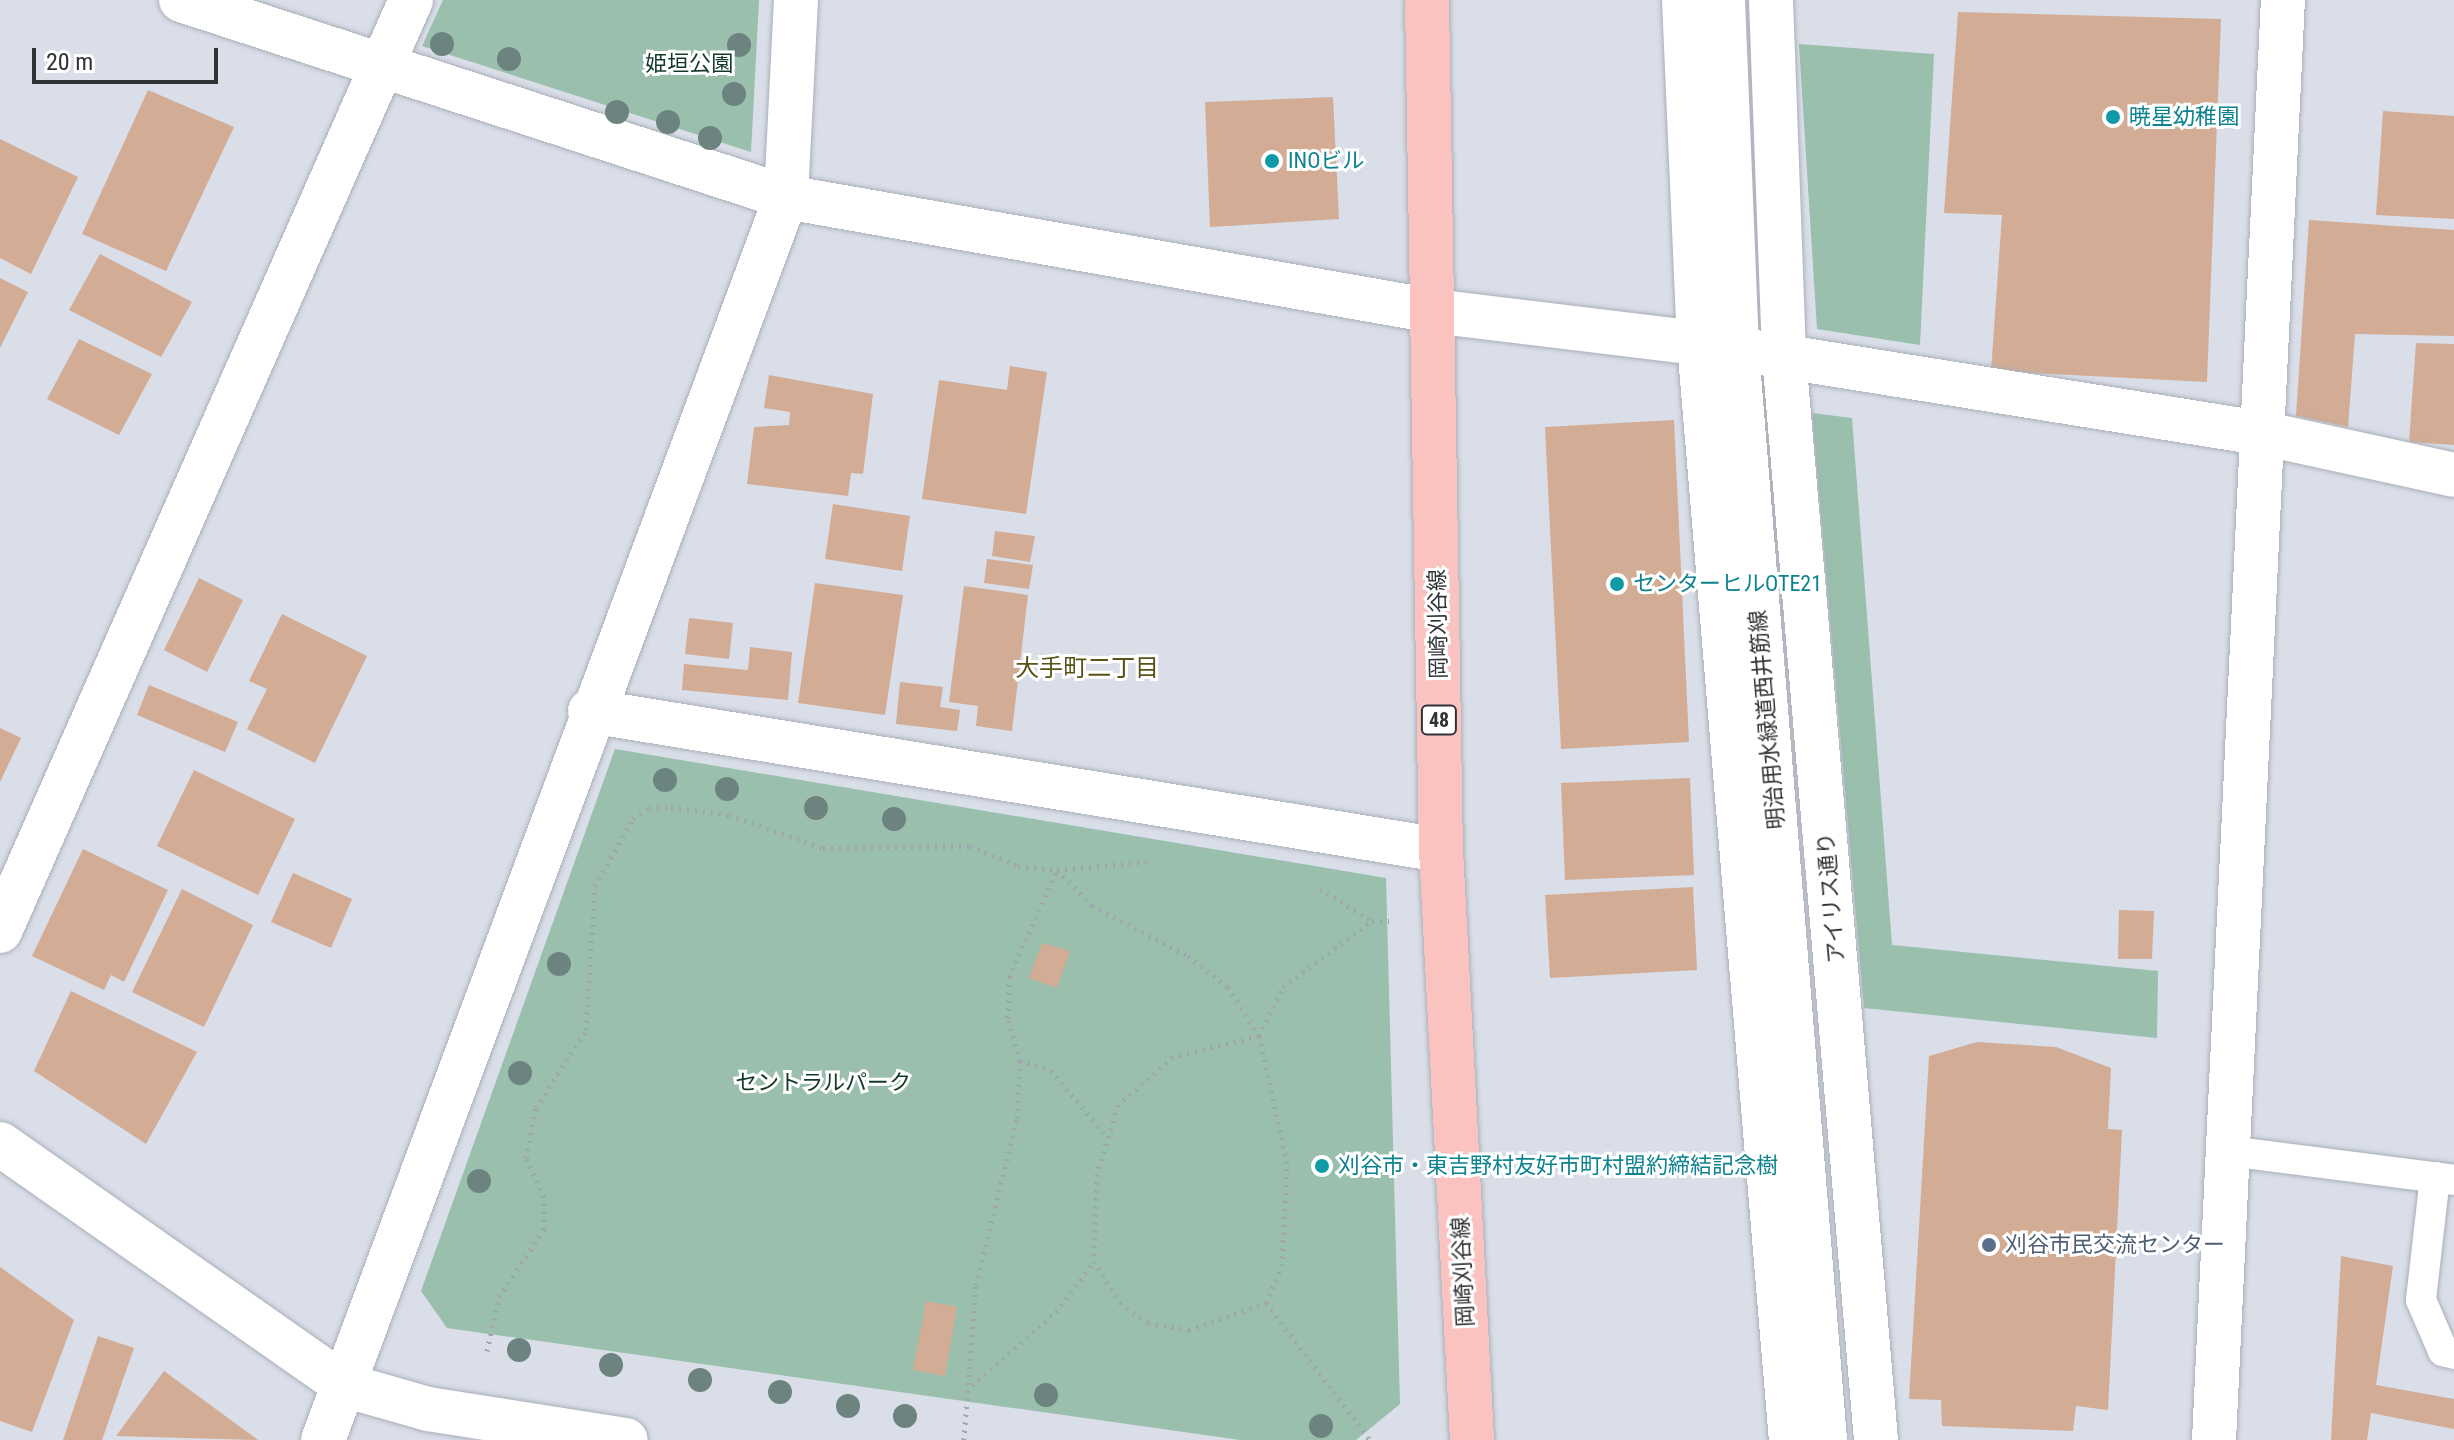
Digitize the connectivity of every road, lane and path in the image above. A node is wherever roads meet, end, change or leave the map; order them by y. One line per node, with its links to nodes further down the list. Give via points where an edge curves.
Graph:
1 (181, 0): 9 (street)
2 (411, 0): 9 (street)
3 (796, 0): 10 (street)
4 (1427, 0): 11 (main road, 岡崎刈谷線 / 48)
5 (1684, 0): 12 (street)
6 (1723, 0): 12 (street, 明治用水緑道西井筋線)
7 (1771, 0): 13 (street, アイリス通り)
8 (2283, 0): 14 (street)
9 (384, 63): 10 (street); 23 (street)
10 (786, 197): 11 (street); 16 (street)
11 (1433, 311): 12 (street); 17 (main road, 岡崎刈谷線 / 48)
12 (1718, 347): 13 (street); 41 (street); 42 (street, 明治用水緑道西井筋線)
13 (1784, 356): 14 (street); 43 (street, アイリス通り)
14 (2266, 434): 15 (street); 28 (street)
15 (2454, 475)
16 (590, 711): 17 (street); 34 (street)
17 (1441, 850): 21 (main road, 岡崎刈谷線 / 48)
18 (1158, 861): 19 (path)
19 (1057, 870): 24 (path, via 1092,906 1188,956 1228,987); 25 (path, via 1009,977 1008,1018); 32 (path, via 1018,866 970,846 823,848 729,815 671,807 649,808 633,819 595,886 586,1030 536,1108 526,1158 544,1197 544,1229 499,1297)
20 (1308, 884): 22 (path)
21 (1444, 920): 22 (path); 40 (main road, 岡崎刈谷線 / 48)
22 (1372, 921): 24 (path, via 1283,987)
23 (0, 931)
24 (1259, 1036): 26 (path, via 1173,1057 1118,1105); 31 (path, via 1287,1163 1282,1266)
25 (1020, 1061): 26 (path, via 1051,1070); 35 (path, via 1011,1159 976,1285)
26 (1106, 1136): 30 (path, via 1093,1216)
27 (0, 1144): 34 (street)
28 (2229, 1151): 29 (lane); 44 (street)
29 (2444, 1178): 33 (lane, via 2421,1300 2443,1351)
30 (1094, 1261): 31 (path, via 1120,1303 1148,1323 1189,1330); 35 (path, via 1056,1312)
31 (1266, 1303): 39 (path)
32 (487, 1351)
33 (2454, 1354)
34 (344, 1385): 36 (street); 37 (street, via 428,1409)
35 (972, 1385): 38 (path)
36 (323, 1440)
37 (626, 1440)
38 (964, 1440)
39 (1370, 1440)
40 (1472, 1440)
41 (1791, 1440)
42 (1825, 1440)
43 (1876, 1440)
44 (2214, 1440)

